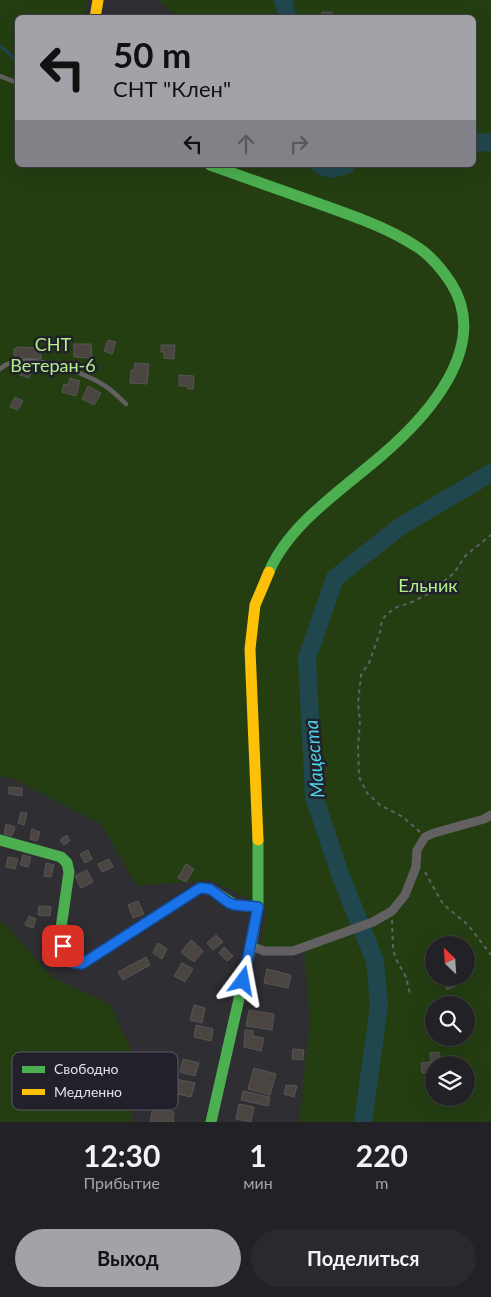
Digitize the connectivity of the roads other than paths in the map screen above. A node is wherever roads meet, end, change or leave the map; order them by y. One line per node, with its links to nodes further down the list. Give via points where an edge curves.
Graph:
1 (98, 0): 2 (street)
2 (96, 15)
3 (0, 76): 4 (lane)
4 (15, 82)
5 (216, 167): 10 (street, via 370,222 415,245 444,272 454,288 464,321 459,356 430,408 383,455 296,530 272,564 255,605 250,649)
6 (0, 369): 7 (lane, via 10,363 27,362 60,366 103,384)
7 (126, 404)
8 (491, 815): 11 (street, via 425,837 417,850 416,867 405,895 392,911 373,922 293,951 264,951)
9 (0, 840): 10 (street, via 61,857 67,862 69,872 61,928 66,958 74,963 82,964 200,888 210,889 235,905)
10 (258, 907): 11 (street)
11 (251, 946): 12 (street)
12 (211, 1122)

